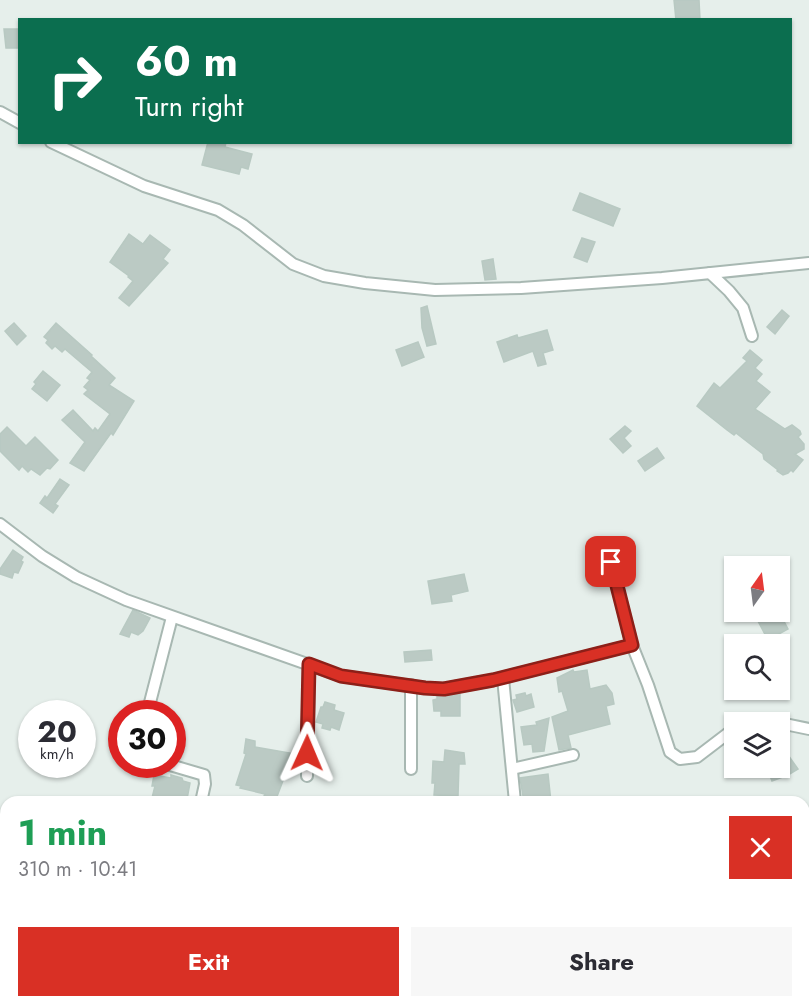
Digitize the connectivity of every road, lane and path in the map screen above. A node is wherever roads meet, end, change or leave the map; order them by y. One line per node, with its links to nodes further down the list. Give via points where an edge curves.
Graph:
1 (0, 112): 2 (street)
2 (18, 122)
3 (54, 144): 5 (street, via 144,186 218,210 293,264 324,276 435,290 521,288)
4 (809, 263): 5 (street)
5 (710, 273): 6 (street, via 743,308)
6 (752, 336)
7 (0, 524): 9 (street, via 76,577)
8 (611, 562): 10 (street)
9 (172, 617): 11 (street); 14 (street)
10 (632, 645): 12 (street); 17 (street, via 670,752 680,759 698,757)
11 (309, 664): 13 (street, via 341,676); 22 (street)
12 (503, 678): 13 (street, via 444,689); 20 (street)
13 (411, 686): 19 (street)
14 (151, 700)
15 (790, 725): 16 (street)
16 (809, 729)
17 (724, 737)
18 (573, 755): 20 (street)
19 (411, 769)
20 (512, 769): 24 (street)
21 (186, 770): 23 (street, via 204,775)
22 (307, 776)
23 (202, 796)
24 (514, 796)

